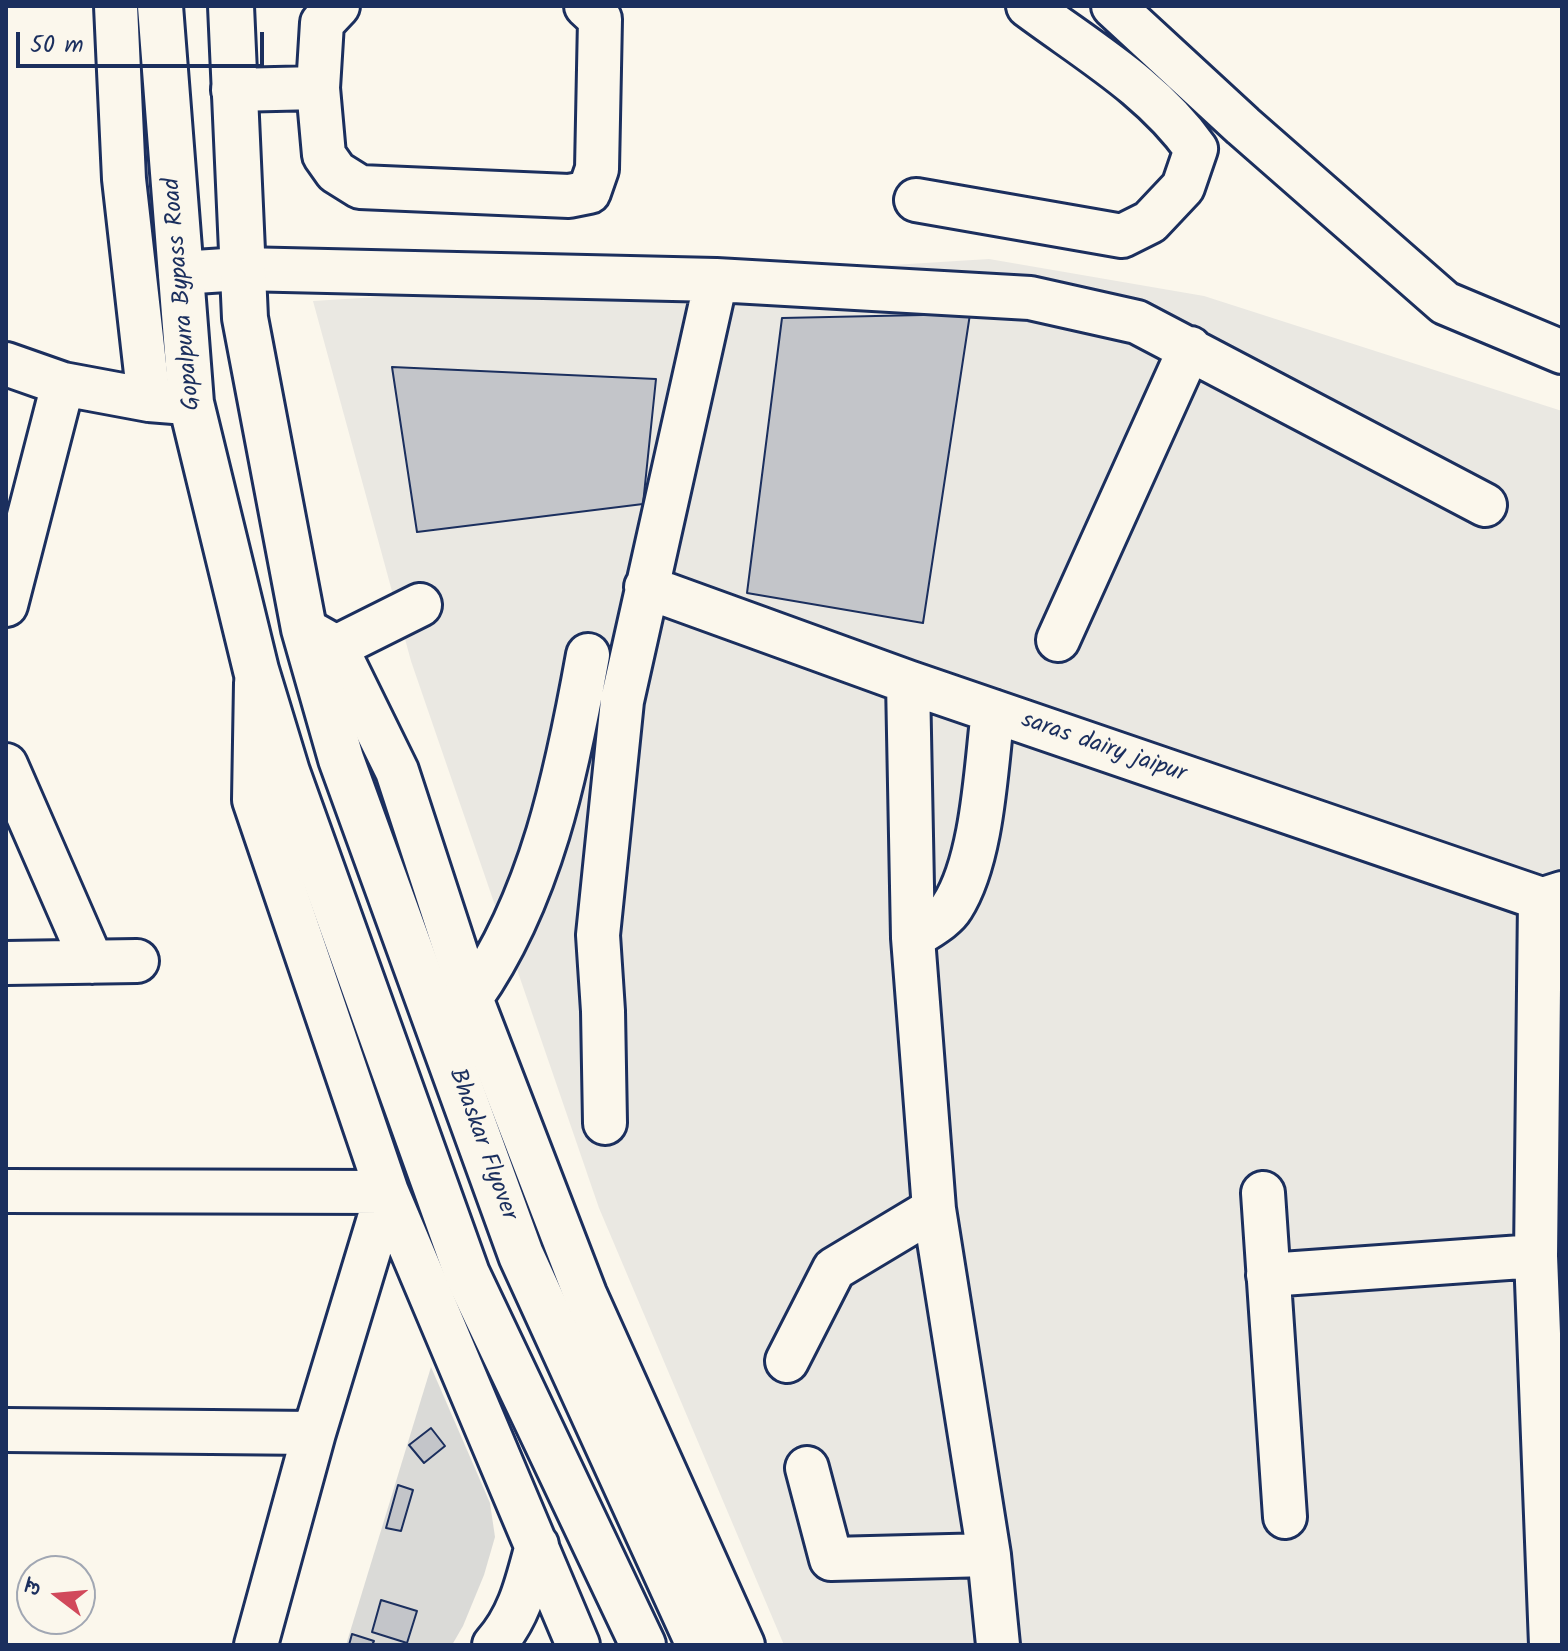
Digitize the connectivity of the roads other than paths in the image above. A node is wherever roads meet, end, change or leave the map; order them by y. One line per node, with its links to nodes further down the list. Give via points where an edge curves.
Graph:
1 (116, 6): 18 (street, via 124,179)
2 (160, 6): 12 (main road, Gopalpura Bypass Road)
3 (231, 6): 9 (main road)
4 (338, 6): 8 (street, via 322,23)
5 (586, 6): 8 (street, via 600,19 597,169 589,192 569,196 360,187 336,172 324,155)
6 (1113, 6): 15 (street, via 1445,303)
7 (1049, 12): 10 (street, via 1180,127 1196,149 1183,187 1150,222 1122,236)
8 (318, 88): 9 (street)
9 (233, 90): 11 (main road)
10 (916, 200)
11 (241, 269): 12 (street); 13 (street); 23 (main road, via 245,318)
12 (180, 273): 18 (main road, Gopalpura Bypass Road)
13 (716, 280): 14 (street, via 1030,298 1137,322); 20 (street)
14 (1190, 348): 19 (street); 24 (street)
15 (1562, 352)
16 (6, 364): 17 (street)
17 (63, 384): 18 (street); 21 (street)
18 (170, 401): 26 (main road, Gopalpura Bypass Road)
19 (1485, 505)
20 (646, 587): 27 (street, saras dairy jaipur); 36 (street, via 622,701 598,935)
21 (6, 605)
22 (420, 605): 23 (street)
23 (320, 638): 35 (street, via 397,771); 54 (main road, Bhaskar Flyover, via 341,759 521,1255)
24 (1058, 640)
25 (588, 655): 35 (street, via 547,835 513,927)
26 (256, 670): 38 (street, via 254,800); 53 (main road, via 287,772 467,1274)
27 (908, 682): 28 (street, saras dairy jaipur); 31 (street)
28 (993, 711): 30 (street, saras dairy jaipur); 31 (street, via 976,843 964,878 952,909)
29 (6, 765): 33 (street)
30 (1555, 900): 41 (street)
31 (913, 938): 40 (street)
32 (137, 961): 33 (street)
33 (92, 962): 34 (street)
34 (6, 963)
35 (471, 998): 55 (street, via 585,1294)
36 (605, 1123)
37 (6, 1191): 38 (street)
38 (387, 1192): 45 (street); 48 (street)
39 (1263, 1193): 42 (street)
40 (934, 1209): 43 (street, via 834,1269); 49 (street)
41 (1536, 1256): 42 (street); 57 (street)
42 (1268, 1275): 47 (street)
43 (787, 1361)
44 (6, 1430): 45 (street)
45 (314, 1433): 50 (street)
46 (807, 1468): 49 (street, via 831,1559)
47 (1285, 1517)
48 (537, 1545): 51 (street, via 522,1601); 52 (street)
49 (989, 1555): 56 (street)
50 (256, 1645)
51 (494, 1645)
52 (578, 1645)
53 (643, 1645)
54 (699, 1645)
55 (743, 1645)
56 (998, 1645)
57 (1551, 1645)

